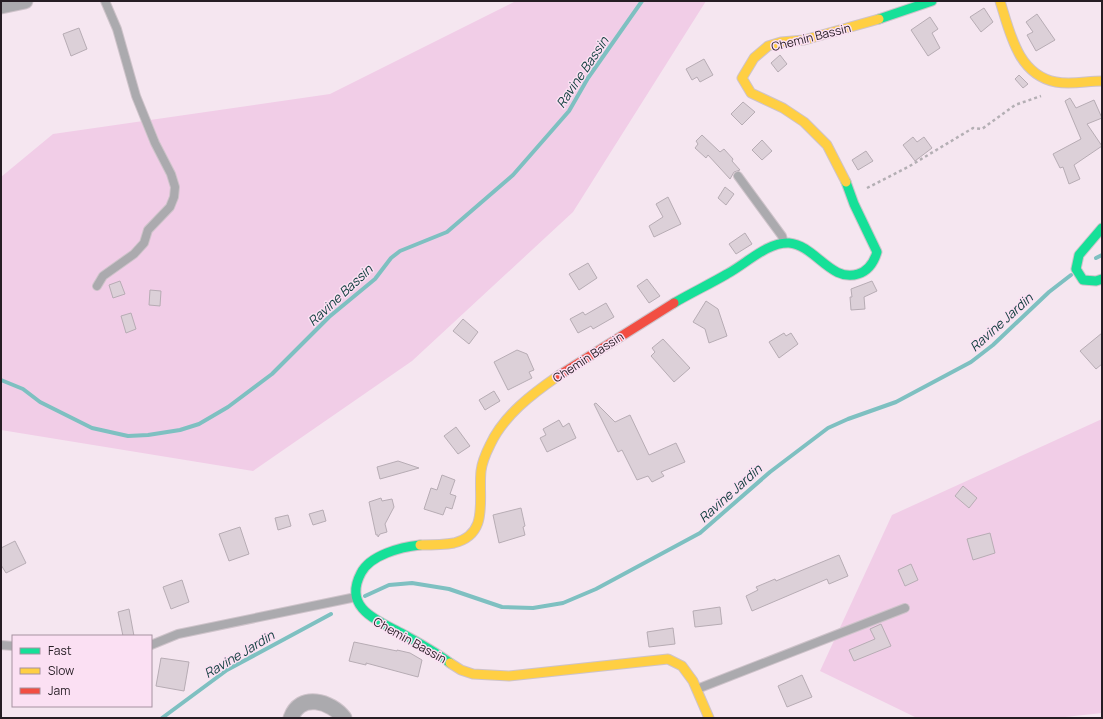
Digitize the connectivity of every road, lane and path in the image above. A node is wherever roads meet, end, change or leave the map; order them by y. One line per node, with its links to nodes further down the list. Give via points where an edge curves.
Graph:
1 (25, 1): 5 (street)
2 (104, 1): 13 (lane, via 116,29 136,96 175,187 170,208 148,230 144,243 134,254 103,276)
3 (932, 1): 9 (street, Chemin Bassin, via 851,27 802,40 773,44 746,66 742,78 751,93 783,108 804,122 828,144)
4 (1000, 1): 7 (street, via 1022,62 1044,79)
5 (1, 6)
6 (1102, 81): 7 (street)
7 (1058, 82): 9 (path, via 1050,94 1015,105 982,129 973,128 908,168 867,188)
8 (738, 176): 11 (lane, via 782,236)
9 (854, 204): 11 (street, Chemin Bassin, via 877,252 868,269 852,278 844,277 802,246)
10 (1102, 228): 12 (street, via 1079,255 1076,269 1083,280 1096,281)
11 (785, 244): 14 (street, Chemin Bassin, via 776,245 687,295 530,395 507,420 490,445 482,463 481,504 475,531 462,541 412,546 368,564 358,577)
12 (1102, 278)
13 (97, 286)
14 (356, 597): 17 (lane, via 178,634); 19 (street, Chemin Bassin, via 357,603 370,618 399,632 462,670 483,676 509,676 668,659 682,666)
15 (905, 608): 19 (lane)
16 (1, 645): 18 (lane)
17 (152, 645)
18 (12, 646)
19 (697, 689): 22 (street, Chemin Bassin)
20 (290, 718): 21 (street, via 298,706 311,701 325,703 337,709)
21 (344, 718)
22 (709, 718)

